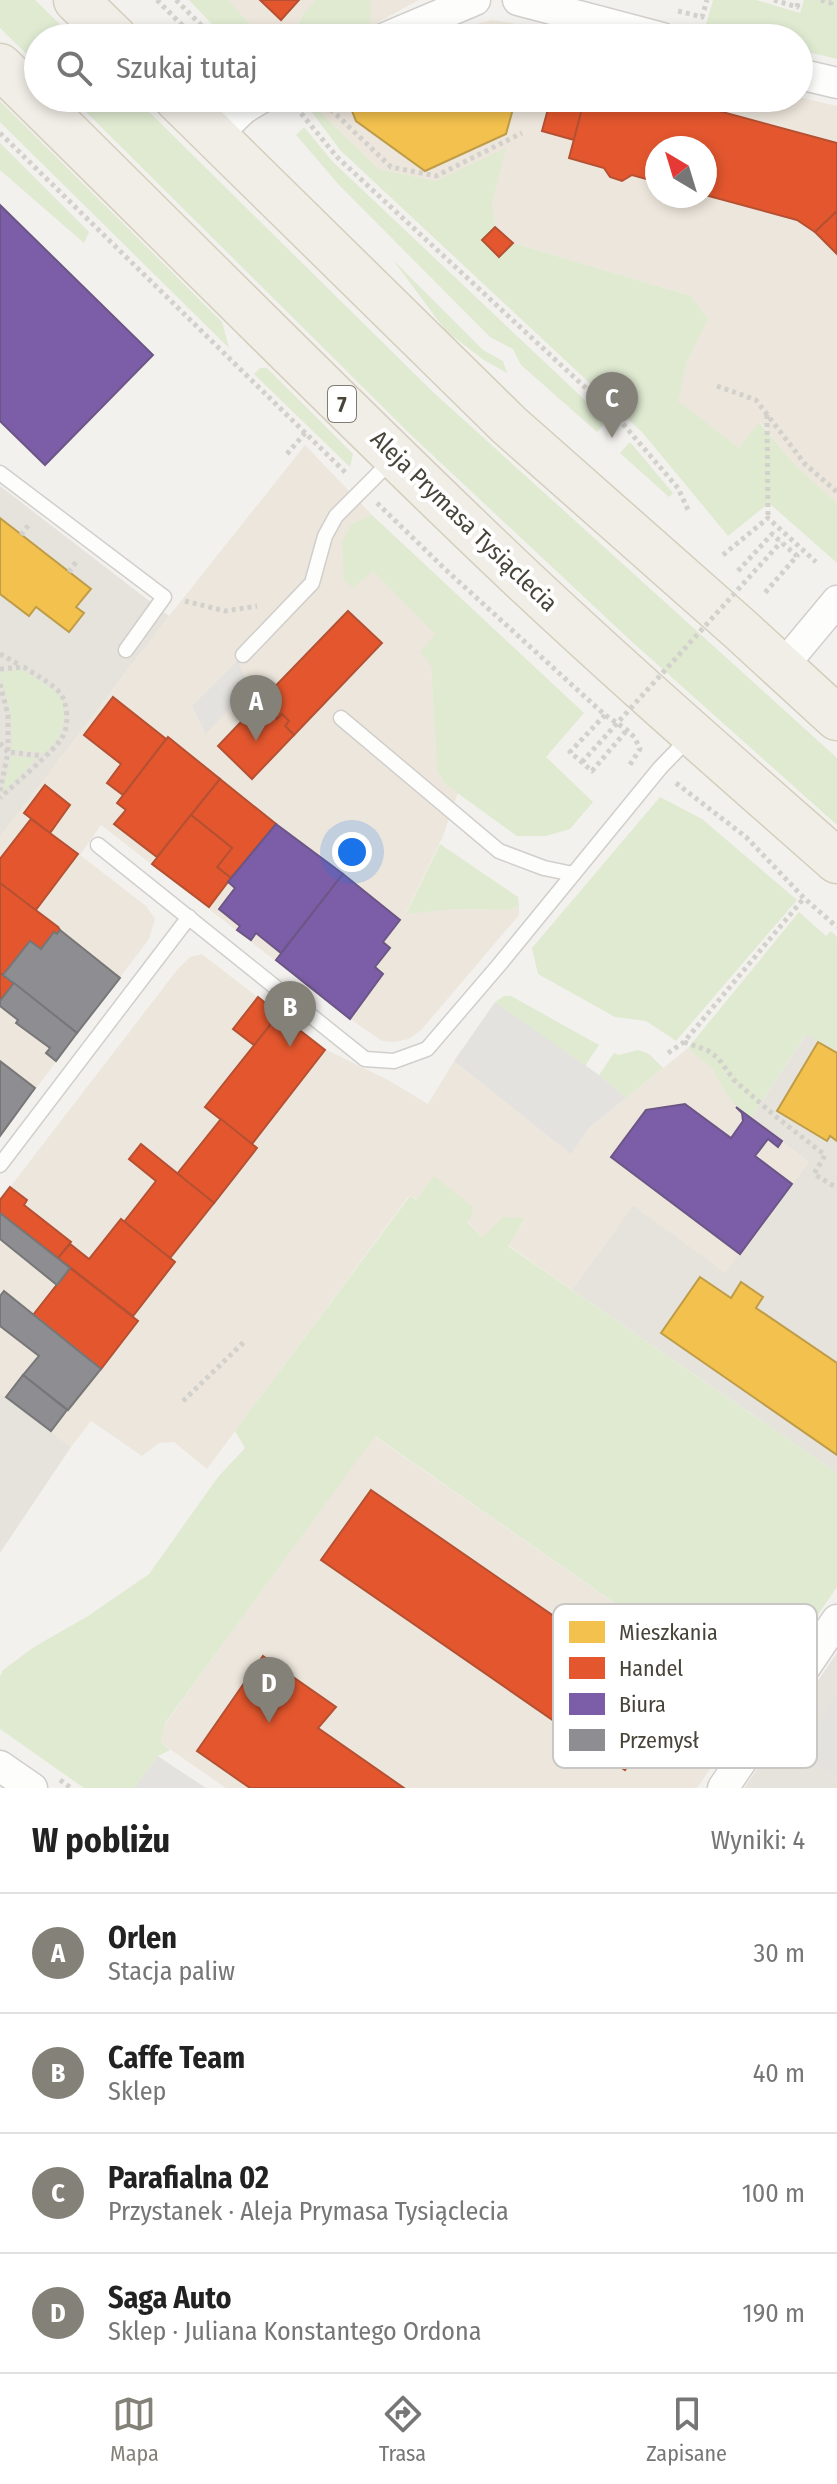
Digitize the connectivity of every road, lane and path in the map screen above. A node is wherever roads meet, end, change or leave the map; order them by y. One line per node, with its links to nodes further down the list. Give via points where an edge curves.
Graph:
1 (76, 0): 10 (main road)
2 (157, 0): 11 (path)
3 (176, 0): 12 (path)
4 (475, 0): 13 (street)
5 (518, 0): 14 (street)
6 (774, 0): 7 (path, via 797,7)
7 (799, 0)
8 (821, 0): 9 (path)
9 (832, 0)
10 (101, 24)
11 (181, 24)
12 (200, 24)
13 (418, 24)
14 (609, 24)
15 (0, 66): 18 (main road, Aleja Prymasa Tysiąclecia / 7)
16 (813, 77): 17 (street)
17 (837, 83)
18 (24, 90)
19 (46, 112): 31 (main road, Aleja Prymasa Tysiąclecia / 7)
20 (190, 112): 26 (main road)
21 (240, 112): 26 (street)
22 (290, 112): 35 (path, via 617,417 678,488)
23 (334, 112): 25 (path, via 391,167 436,176)
24 (0, 133): 29 (path)
25 (522, 133)
26 (215, 136): 51 (main road, via 509,425)
27 (717, 386): 28 (path, via 756,400)
28 (767, 414): 34 (path, via 805,464); 36 (path)
29 (305, 433): 30 (path); 33 (path)
30 (287, 454)
31 (395, 457): 33 (lane); 58 (main road, Aleja Prymasa Tysiąclecia / 7)
32 (0, 473): 44 (lane)
33 (363, 490): 45 (lane, via 336,516 312,583); 54 (path)
34 (837, 492)
35 (689, 512)
36 (768, 518): 38 (path); 40 (path)
37 (781, 542): 41 (path, via 772,534); 43 (path, via 797,556); 63 (path, bridge)
38 (723, 555)
39 (76, 562): 42 (path)
40 (816, 562)
41 (738, 571)
42 (69, 572)
43 (763, 595)
44 (164, 597): 45 (path, via 225,611); 47 (lane)
45 (296, 600): 49 (lane)
46 (837, 601): 51 (street)
47 (126, 650)
48 (0, 654): 50 (path)
49 (243, 655)
50 (24, 667): 52 (path); 62 (path, via 64,701 66,729)
51 (782, 667): 56 (main road)
52 (0, 669)
53 (0, 684): 61 (path, via 8,715)
54 (605, 715): 57 (path); 63 (path, via 570,752)
55 (341, 718): 70 (lane, via 499,851)
56 (837, 718)
57 (627, 730): 60 (path); 63 (path, via 592,771)
58 (693, 734): 64 (lane); 69 (main road, Aleja Prymasa Tysiąclecia / 7)
59 (0, 743): 61 (path)
60 (640, 749): 64 (path); 65 (path)
61 (8, 752): 62 (path); 66 (path)
62 (44, 756): 67 (path)
63 (582, 762)
64 (660, 768): 70 (lane); 71 (path, via 746,837)
65 (623, 776)
66 (0, 791)
67 (0, 798)
68 (98, 845): 72 (lane)
69 (837, 861)
70 (573, 874): 72 (lane, via 427,1049 394,1061 365,1059)
71 (804, 898): 73 (path); 74 (path)
72 (189, 917): 76 (lane)
73 (837, 927)
74 (684, 1042): 75 (path); 77 (path, via 718,1058 734,1080 825,1155 814,1174)
75 (668, 1053)
76 (0, 1165)
77 (837, 1188)
78 (245, 1341): 79 (path)
79 (183, 1401)
80 (837, 1620): 81 (street)
81 (817, 1649)
82 (0, 1766): 84 (street)
83 (737, 1768): 85 (street)
84 (32, 1788)
85 (723, 1788)

